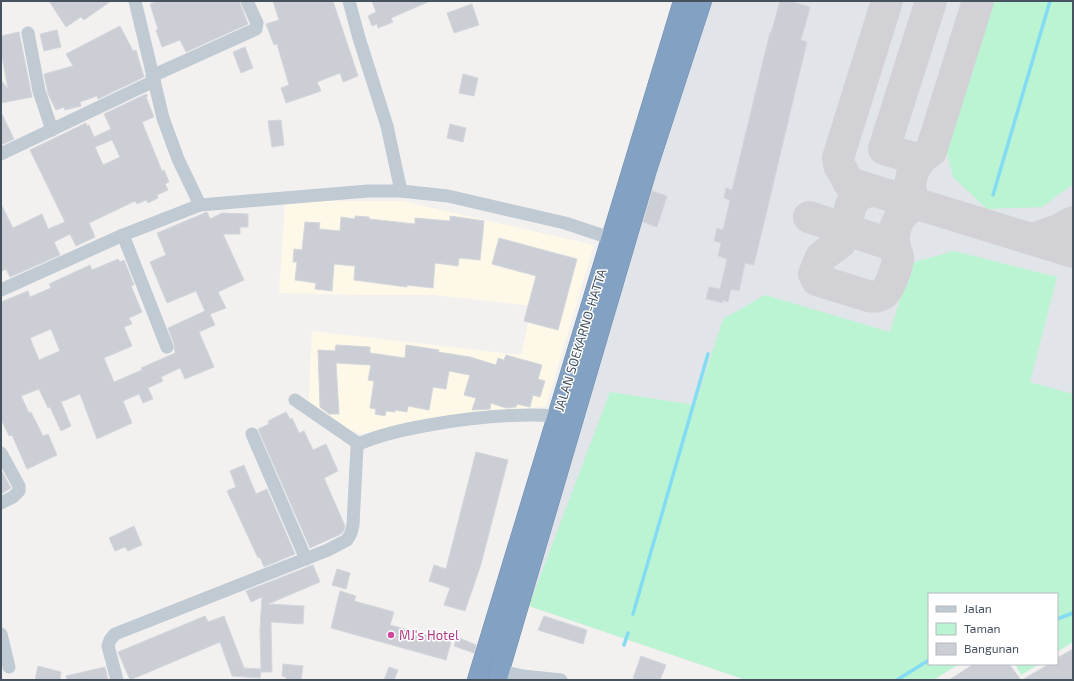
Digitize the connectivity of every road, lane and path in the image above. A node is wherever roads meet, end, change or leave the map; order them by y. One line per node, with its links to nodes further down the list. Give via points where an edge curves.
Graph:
1 (135, 1): 7 (street)
2 (248, 1): 7 (street, via 257,23 256,30)
3 (683, 1): 13 (highway, JALAN SOEKARNO-HATTA)
4 (702, 1): 13 (highway, JALAN SOEKARNO-HATTA, via 649,163)
5 (352, 2): 10 (street, via 359,38 387,126)
6 (28, 33): 8 (street, via 39,91)
7 (153, 78): 8 (street); 11 (street, via 163,118 178,159)
8 (52, 130): 9 (street)
9 (1, 154)
10 (401, 191): 11 (street, via 368,191); 13 (street, via 448,196 565,223)
11 (200, 205): 12 (street)
12 (123, 235): 14 (street); 15 (street)
13 (618, 241): 17 (highway, JALAN SOEKARNO-HATTA); 25 (highway, JALAN SOEKARNO-HATTA)
14 (1, 290)
15 (167, 347)
16 (295, 400): 19 (street)
17 (557, 416): 19 (street, via 530,414 472,417 407,429); 27 (highway, JALAN SOEKARNO-HATTA)
18 (252, 434): 22 (street)
19 (358, 444): 22 (street, via 351,533 341,544)
20 (1, 453): 21 (street, via 20,491)
21 (1, 503)
22 (306, 559): 26 (street, via 115,634 108,646)
23 (1, 634): 24 (street)
24 (9, 667)
25 (498, 676): 28 (street)
26 (117, 680)
27 (477, 680)
28 (561, 680)

